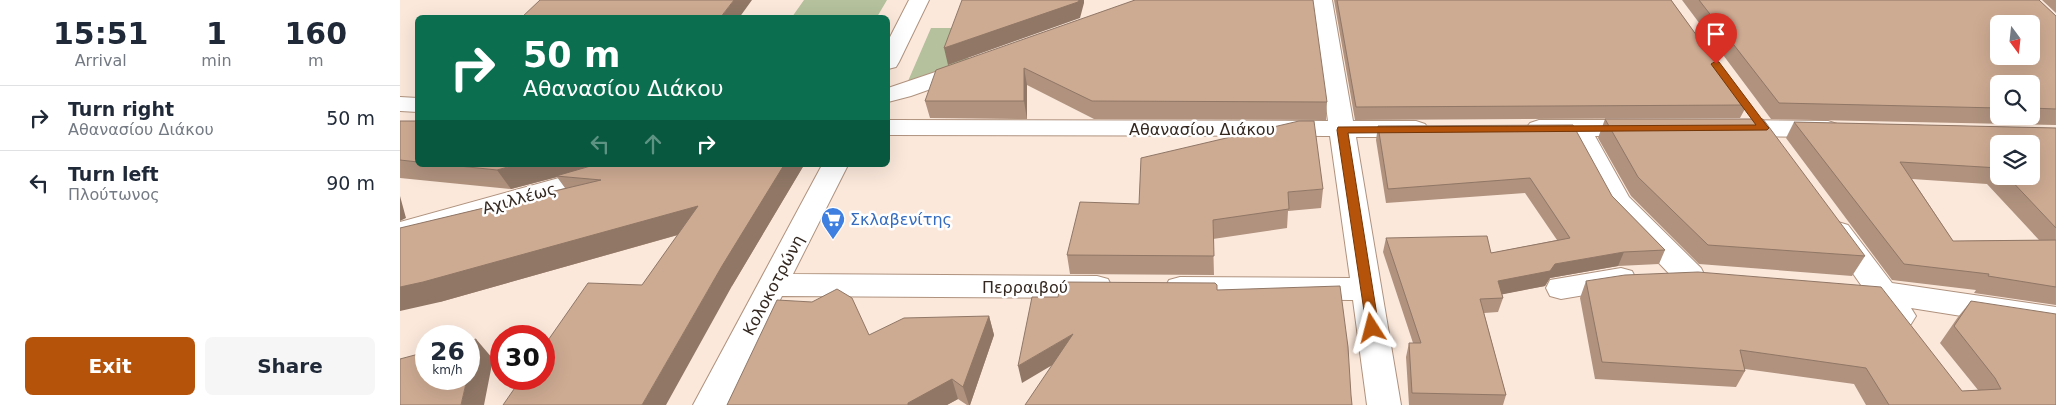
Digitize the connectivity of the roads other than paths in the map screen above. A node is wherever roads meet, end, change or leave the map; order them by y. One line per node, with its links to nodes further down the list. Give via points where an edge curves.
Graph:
1 (919, 0): 3 (street)
2 (1322, 0): 16 (street)
3 (890, 58)
4 (986, 62): 5 (street)
5 (890, 94)
6 (400, 104): 8 (street)
7 (1746, 104): 13 (street)
8 (415, 105)
9 (890, 128): 16 (street, Αθανασίου Διάκου)
10 (1578, 128): 11 (street); 15 (street); 26 (street, via 1618,203 1702,277 1651,277)
11 (1666, 128)
12 (1705, 128): 13 (street)
13 (1764, 128): 17 (street); 18 (street)
14 (1440, 129): 16 (street, Αθανασίου Διάκου)
15 (1519, 129)
16 (1342, 130): 28 (street)
17 (1851, 130)
18 (1780, 152)
19 (630, 167): 22 (street, Αχιλλέως)
20 (834, 167): 23 (street, Κολοκοτρώνη)
21 (1826, 214): 29 (street)
22 (400, 232)
23 (773, 285): 24 (street, Περραιβού); 32 (street, Κολοκοτρώνη)
24 (1119, 287)
25 (1149, 288): 28 (street)
26 (1561, 288)
27 (1843, 288): 29 (street)
28 (1366, 289): 33 (street)
29 (1882, 292): 30 (street); 31 (street)
30 (2056, 319)
31 (1916, 338)
32 (710, 405)
33 (1384, 405)

